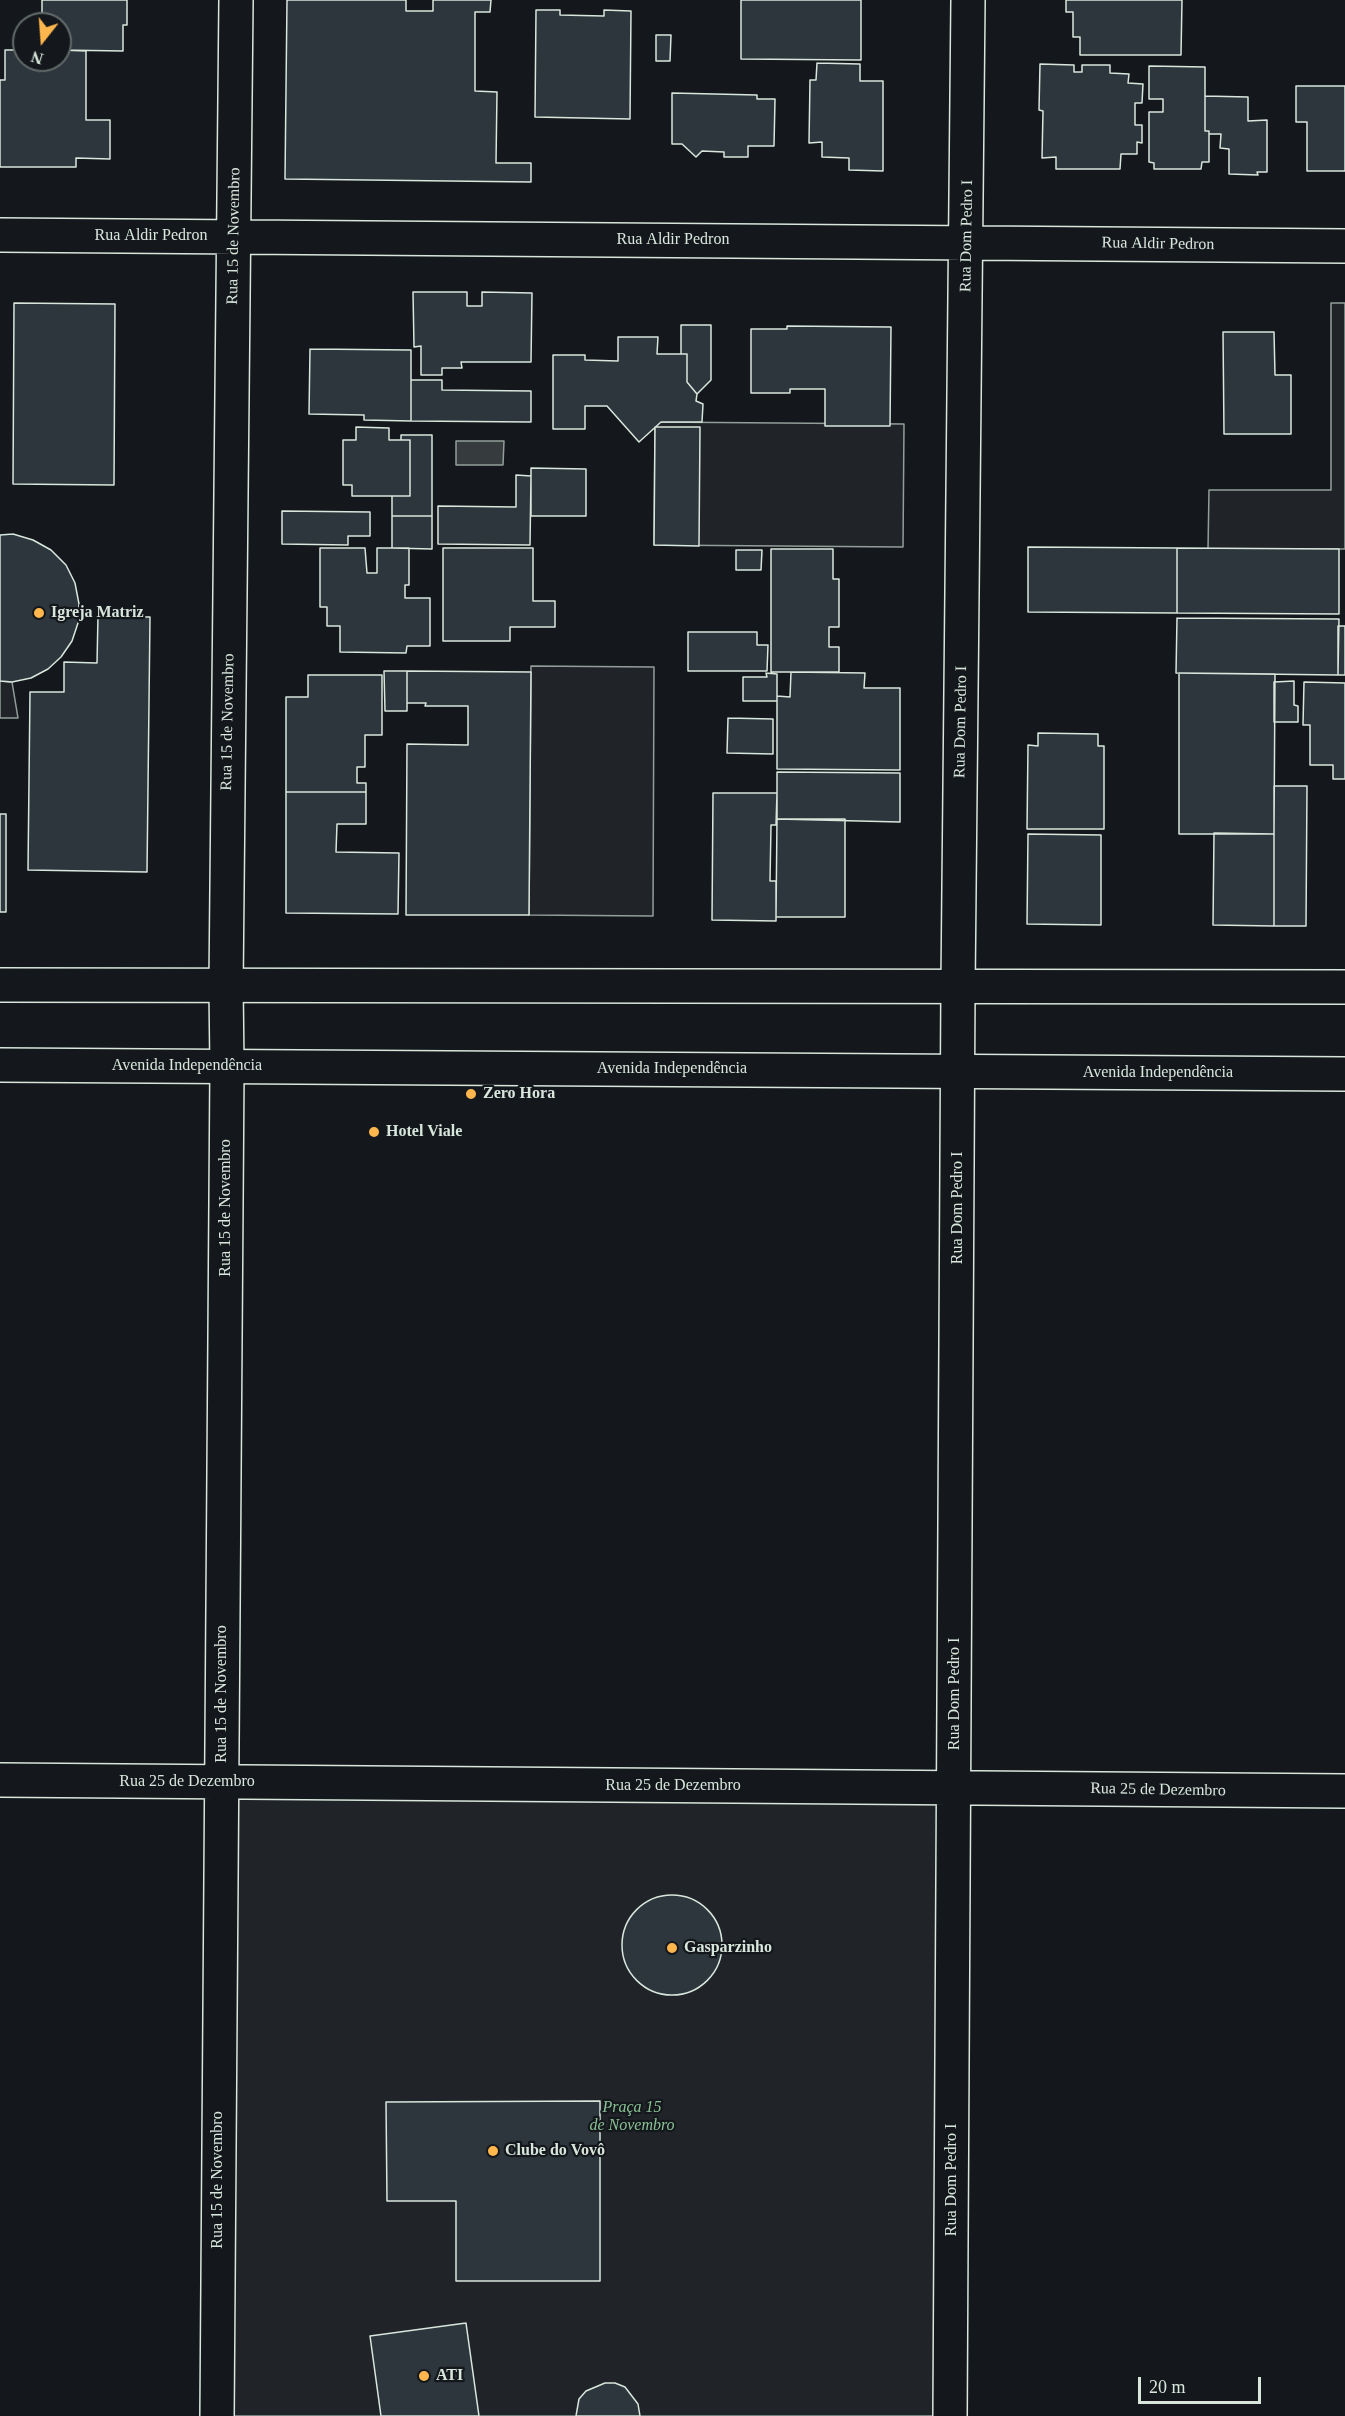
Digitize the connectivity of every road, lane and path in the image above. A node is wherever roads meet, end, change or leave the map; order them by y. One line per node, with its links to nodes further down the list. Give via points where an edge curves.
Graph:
1 (236, 0): 4 (street, Rua 15 de Novembro)
2 (969, 0): 5 (street, Rua Dom Pedro I)
3 (0, 235): 4 (street, Rua Aldir Pedron)
4 (234, 236): 5 (street, Rua Aldir Pedron); 8 (street, Rua 15 de Novembro)
5 (967, 242): 6 (street, Rua Aldir Pedron); 9 (street, Rua Dom Pedro I)
6 (1345, 246)
7 (0, 985): 8 (street)
8 (225, 986): 9 (street); 12 (street, Rua 15 de Novembro)
9 (958, 986): 10 (street); 13 (street, Rua Dom Pedro I)
10 (1345, 987)
11 (0, 1065): 12 (street, Avenida Independência)
12 (227, 1067): 13 (street, Avenida Independência); 16 (street, Rua 15 de Novembro)
13 (958, 1071): 14 (street, Avenida Independência); 17 (street, Rua Dom Pedro I)
14 (1345, 1074)
15 (0, 1780): 16 (street, Rua 25 de Dezembro)
16 (221, 1782): 17 (street, Rua 25 de Dezembro); 19 (street, Rua 15 de Novembro)
17 (954, 1788): 18 (street, Rua 25 de Dezembro); 20 (street, Rua Dom Pedro I)
18 (1345, 1791)
19 (217, 2416)
20 (950, 2416)

